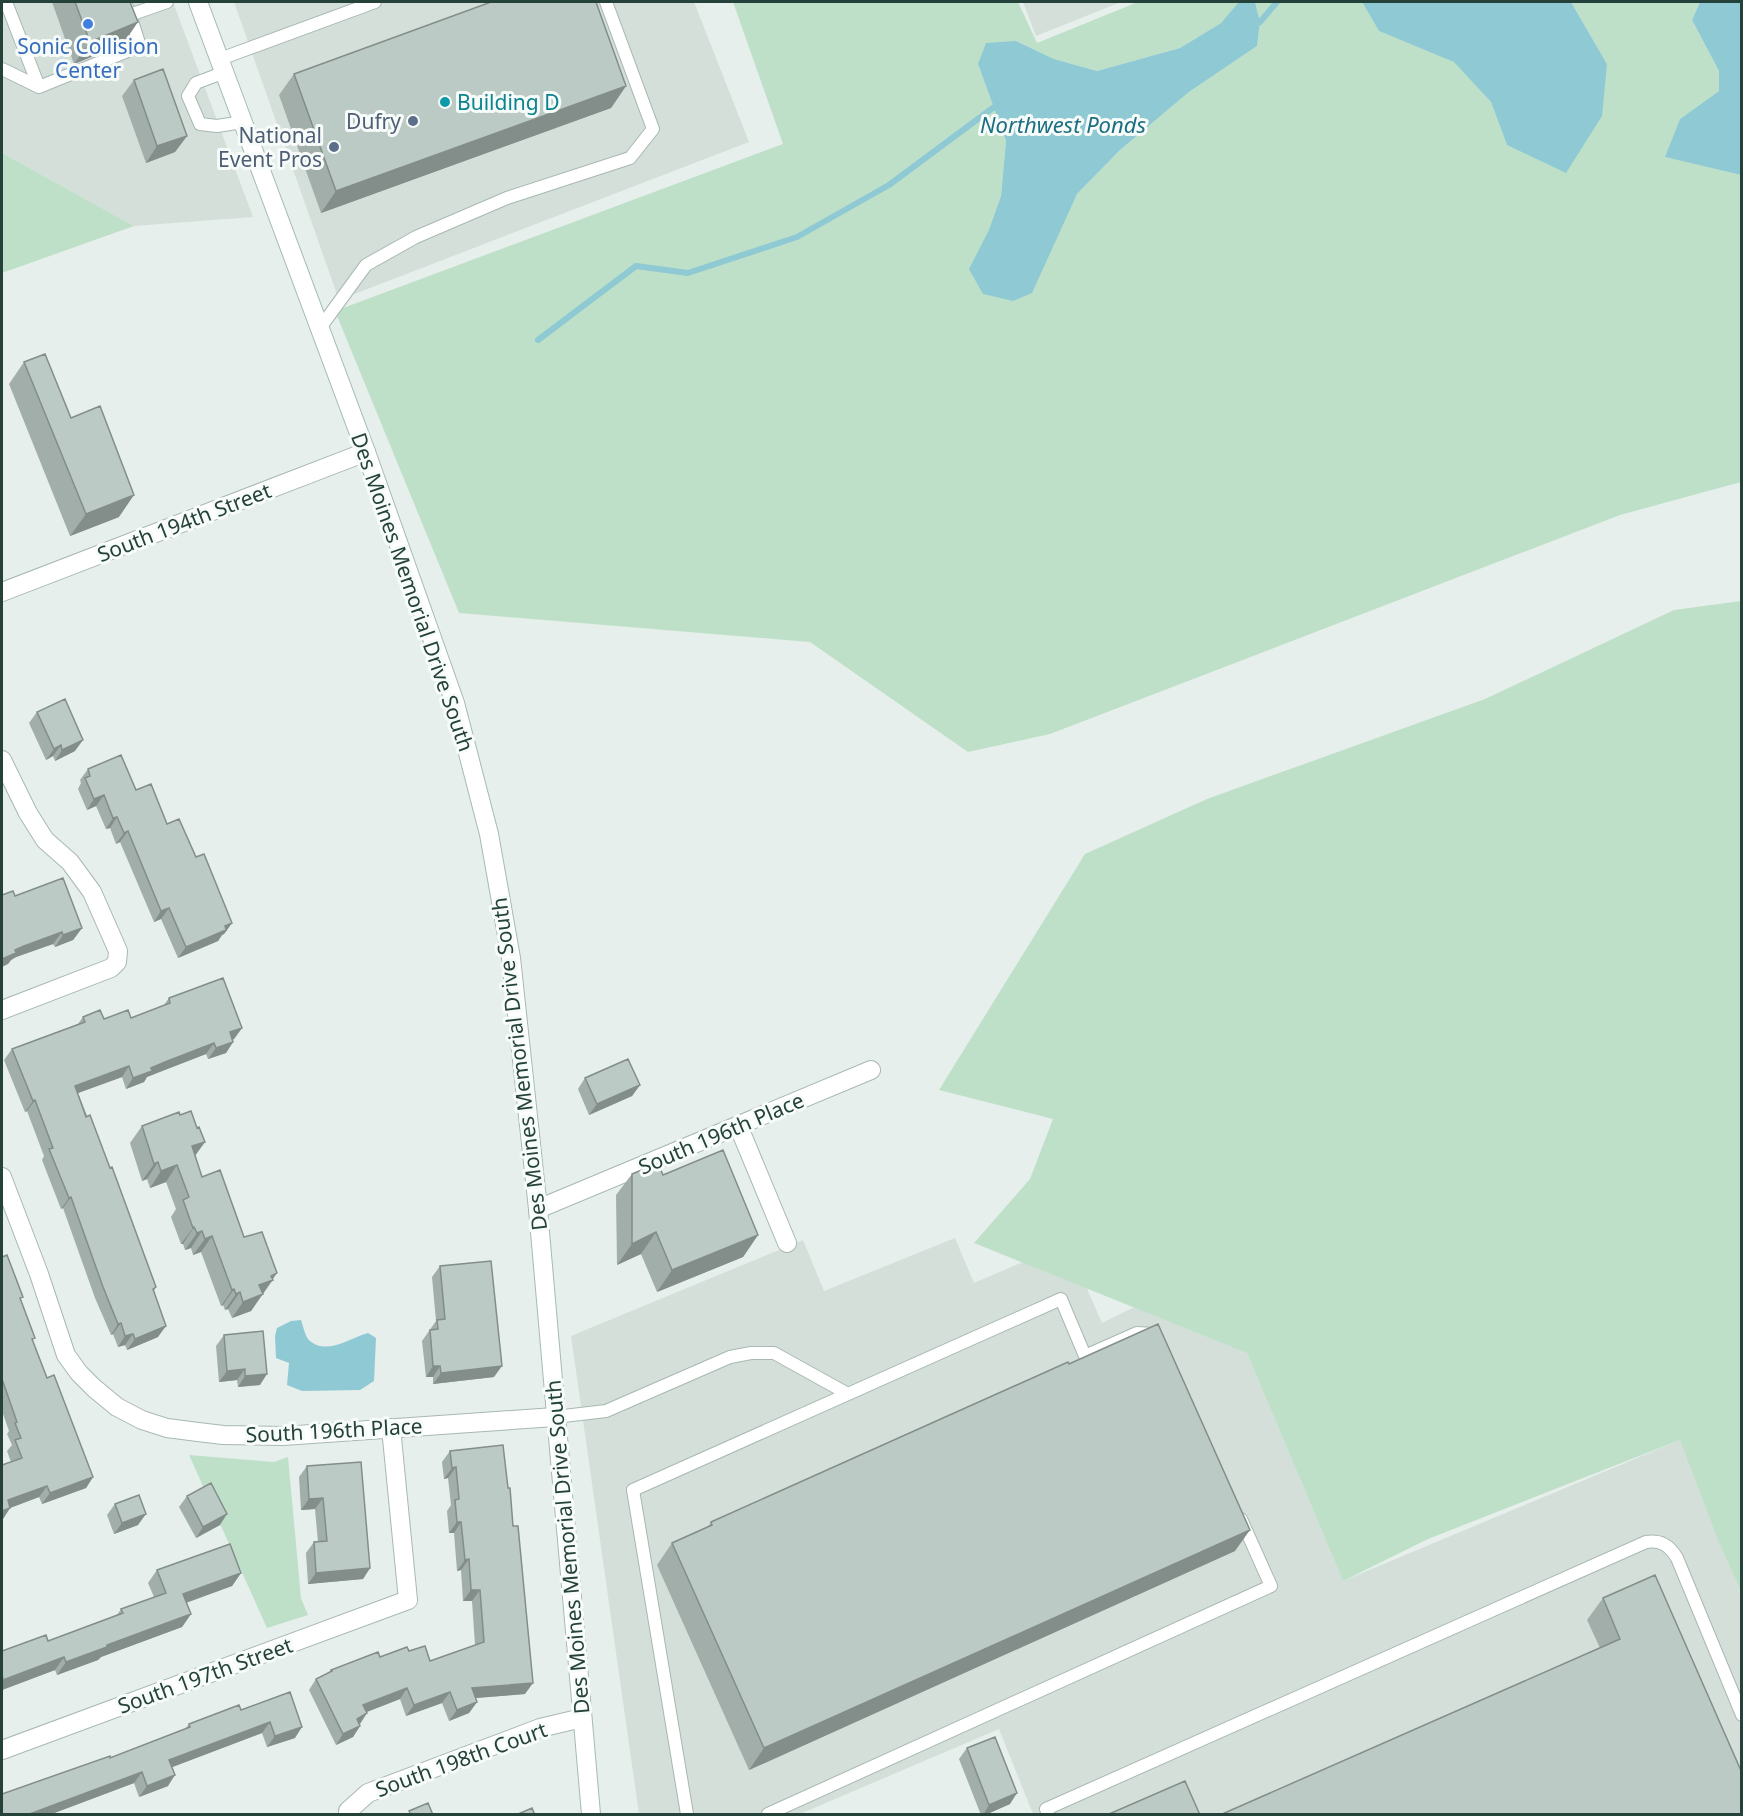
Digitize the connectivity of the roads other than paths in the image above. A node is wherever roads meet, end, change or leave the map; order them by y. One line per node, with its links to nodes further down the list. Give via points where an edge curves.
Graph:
1 (6, 2): 10 (lane)
2 (124, 2): 7 (lane)
3 (167, 2): 7 (lane)
4 (198, 2): 8 (street, Des Moines Memorial Drive South)
5 (375, 2): 8 (lane)
6 (606, 2): 12 (lane, via 653,129 630,158 507,198 416,237 366,265)
7 (130, 15): 10 (lane, via 141,46)
8 (222, 65): 11 (street, Des Moines Memorial Drive South); 11 (lane, via 196,83 188,96 200,124)
9 (2, 69): 10 (lane)
10 (39, 87)
11 (243, 122): 12 (street, Des Moines Memorial Drive South)
12 (320, 328): 13 (street, Des Moines Memorial Drive South)
13 (366, 452): 14 (street, South 194th Street); 20 (street, Des Moines Memorial Drive South, via 455,703 489,834 511,958)
14 (2, 592)
15 (2, 760): 16 (street, via 45,840 70,862 92,892 118,951 117,962 111,968)
16 (2, 1010)
17 (870, 1070): 18 (street, South 196th Place)
18 (738, 1125): 20 (street, South 196th Place); 22 (street)
19 (2, 1177): 21 (street, South 196th Place)
20 (538, 1209): 25 (street, Des Moines Memorial Drive South)
21 (9, 1216): 26 (street, South 196th Place, via 39,1274 66,1355 79,1373 117,1407 167,1428 223,1435 283,1436)
22 (787, 1242)
23 (1163, 1346): 24 (lane, via 1158,1335 1137,1333 1085,1356 1061,1299)
24 (848, 1394): 25 (lane, via 774,1353 751,1353 730,1357 606,1412); 33 (lane, via 633,1490)
25 (555, 1417): 26 (street, South 196th Place); 29 (street, Des Moines Memorial Drive South)
26 (391, 1428): 30 (street, South 197th Street, via 408,1600)
27 (1237, 1510): 34 (lane, via 1271,1586)
28 (1742, 1715): 35 (lane, via 1677,1558 1669,1546 1646,1542 1046,1809)
29 (582, 1718): 31 (street, South 198th Court, via 540,1728 368,1792); 32 (street, Des Moines Memorial Drive South)
30 (2, 1750)
31 (348, 1815)
32 (591, 1815)
33 (687, 1815)
34 (768, 1815)
35 (1048, 1815)

